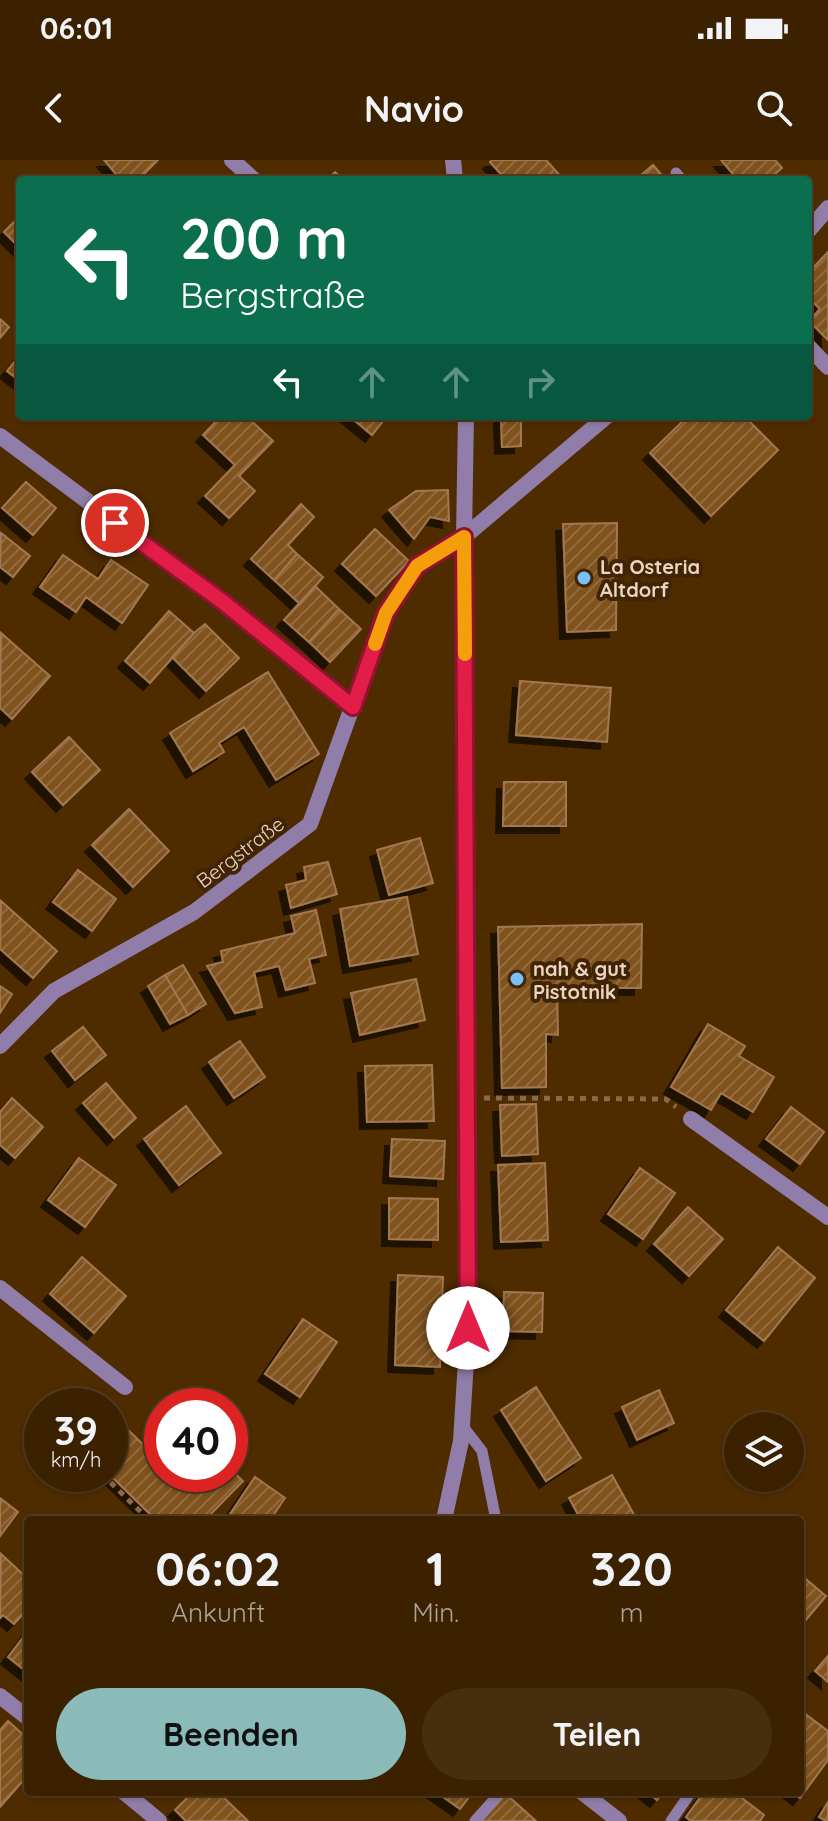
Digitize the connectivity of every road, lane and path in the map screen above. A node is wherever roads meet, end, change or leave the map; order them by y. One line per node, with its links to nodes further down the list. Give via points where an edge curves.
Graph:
1 (232, 160): 2 (street)
2 (250, 176)
3 (828, 208): 4 (street)
4 (812, 226)
5 (812, 350): 6 (street)
6 (828, 367)
7 (466, 420): 10 (street)
8 (602, 420): 10 (street, Bergstraße)
9 (0, 436): 11 (street, via 223,602)
10 (464, 537): 11 (street, Bergstraße, via 417,566 401,590 386,613); 13 (street)
11 (353, 707): 12 (street, Bergstraße, via 310,824 194,912 54,991)
12 (0, 1046)
13 (467, 1098): 14 (path, via 666,1099); 18 (street, via 468,1328)
14 (691, 1119): 15 (street)
15 (828, 1217)
16 (0, 1288): 17 (street)
17 (125, 1387)
18 (462, 1425): 21 (street); 22 (lane, via 482,1451)
19 (120, 1492): 20 (path)
20 (145, 1516)
21 (445, 1516)
22 (495, 1516)
23 (0, 1696): 24 (street)
24 (24, 1715)
25 (129, 1796): 29 (street)
26 (497, 1796): 30 (lane)
27 (587, 1796): 31 (street)
28 (688, 1796): 32 (lane)
29 (159, 1821)
30 (475, 1821)
31 (619, 1821)
32 (671, 1821)

